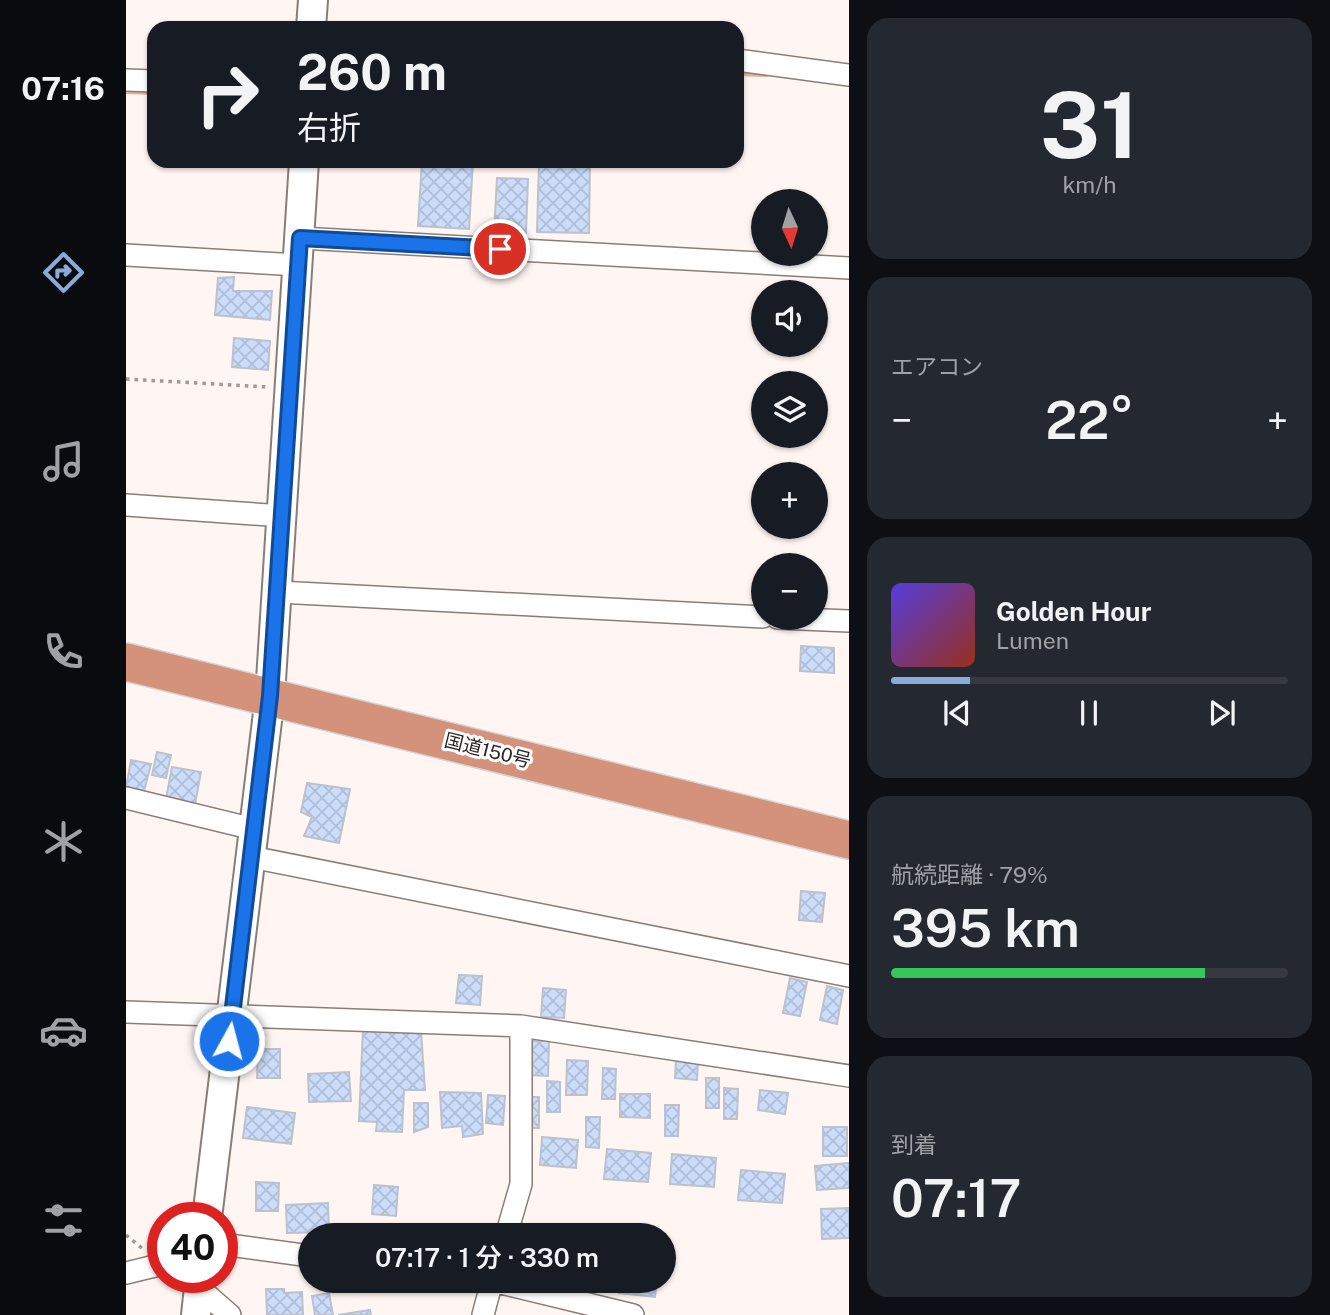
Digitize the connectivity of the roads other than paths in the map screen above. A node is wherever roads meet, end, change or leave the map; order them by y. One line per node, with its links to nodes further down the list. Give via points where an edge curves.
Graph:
1 (313, 0): 2 (street)
2 (312, 21)
3 (744, 61): 4 (street)
4 (849, 75)
5 (126, 80): 6 (street)
6 (147, 81)
7 (304, 168): 8 (street)
8 (299, 252): 9 (street); 10 (street); 12 (street)
9 (126, 256)
10 (849, 268)
11 (126, 505): 12 (street)
12 (283, 516): 13 (street)
13 (278, 592): 14 (street); 18 (street)
14 (751, 616)
15 (828, 620): 16 (street)
16 (849, 621)
17 (126, 662): 18 (highway, 国道150号)
18 (270, 696): 20 (street); 21 (highway, 国道150号)
19 (126, 798): 20 (street)
20 (254, 829): 22 (street)
21 (849, 840)
22 (251, 857): 23 (street); 25 (street)
23 (849, 976)
24 (126, 1012): 25 (street)
25 (232, 1016): 26 (street); 28 (street)
26 (521, 1026): 27 (street); 29 (street, via 521,1184)
27 (849, 1076)
28 (209, 1202)
29 (510, 1223)
30 (238, 1246): 31 (street)
31 (298, 1254)
32 (147, 1268): 33 (street)
33 (126, 1273)
34 (489, 1293): 38 (street)
35 (542, 1293): 39 (street)
36 (198, 1294): 37 (street)
37 (230, 1315)
38 (483, 1315)
39 (633, 1315)

